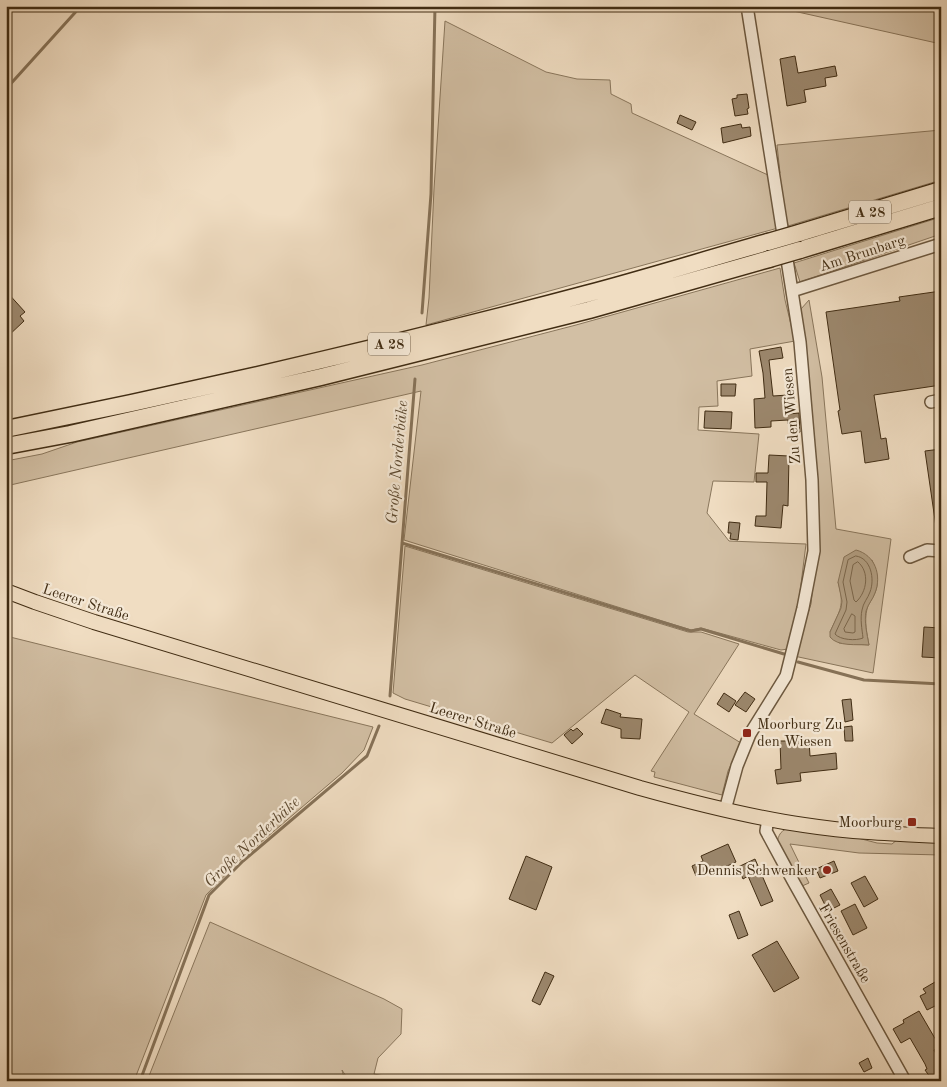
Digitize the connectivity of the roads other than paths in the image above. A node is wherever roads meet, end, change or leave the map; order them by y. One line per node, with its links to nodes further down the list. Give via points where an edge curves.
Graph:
1 (747, 6): 5 (street, Zu den Wiesen)
2 (941, 190): 6 (highway, A 28, bridge, via 587,294 301,365)
3 (941, 207): 7 (highway, A 28, bridge, via 589,310 394,359)
4 (941, 244): 5 (street, Am Brunbarg)
5 (792, 291): 11 (street, Zu den Wiesen, via 800,342 812,480 814,551 786,676 750,734)
6 (6, 429)
7 (6, 446)
8 (941, 551): 9 (street, via 927,550)
9 (910, 557)
10 (6, 591): 11 (main road, Leerer Straße, via 67,613 340,697 640,788)
11 (725, 810): 12 (main road, Leerer Straße)
12 (768, 819): 13 (main road, Leerer Straße); 14 (street, Friesenstraße, via 766,831)
13 (941, 836)
14 (905, 1081)

